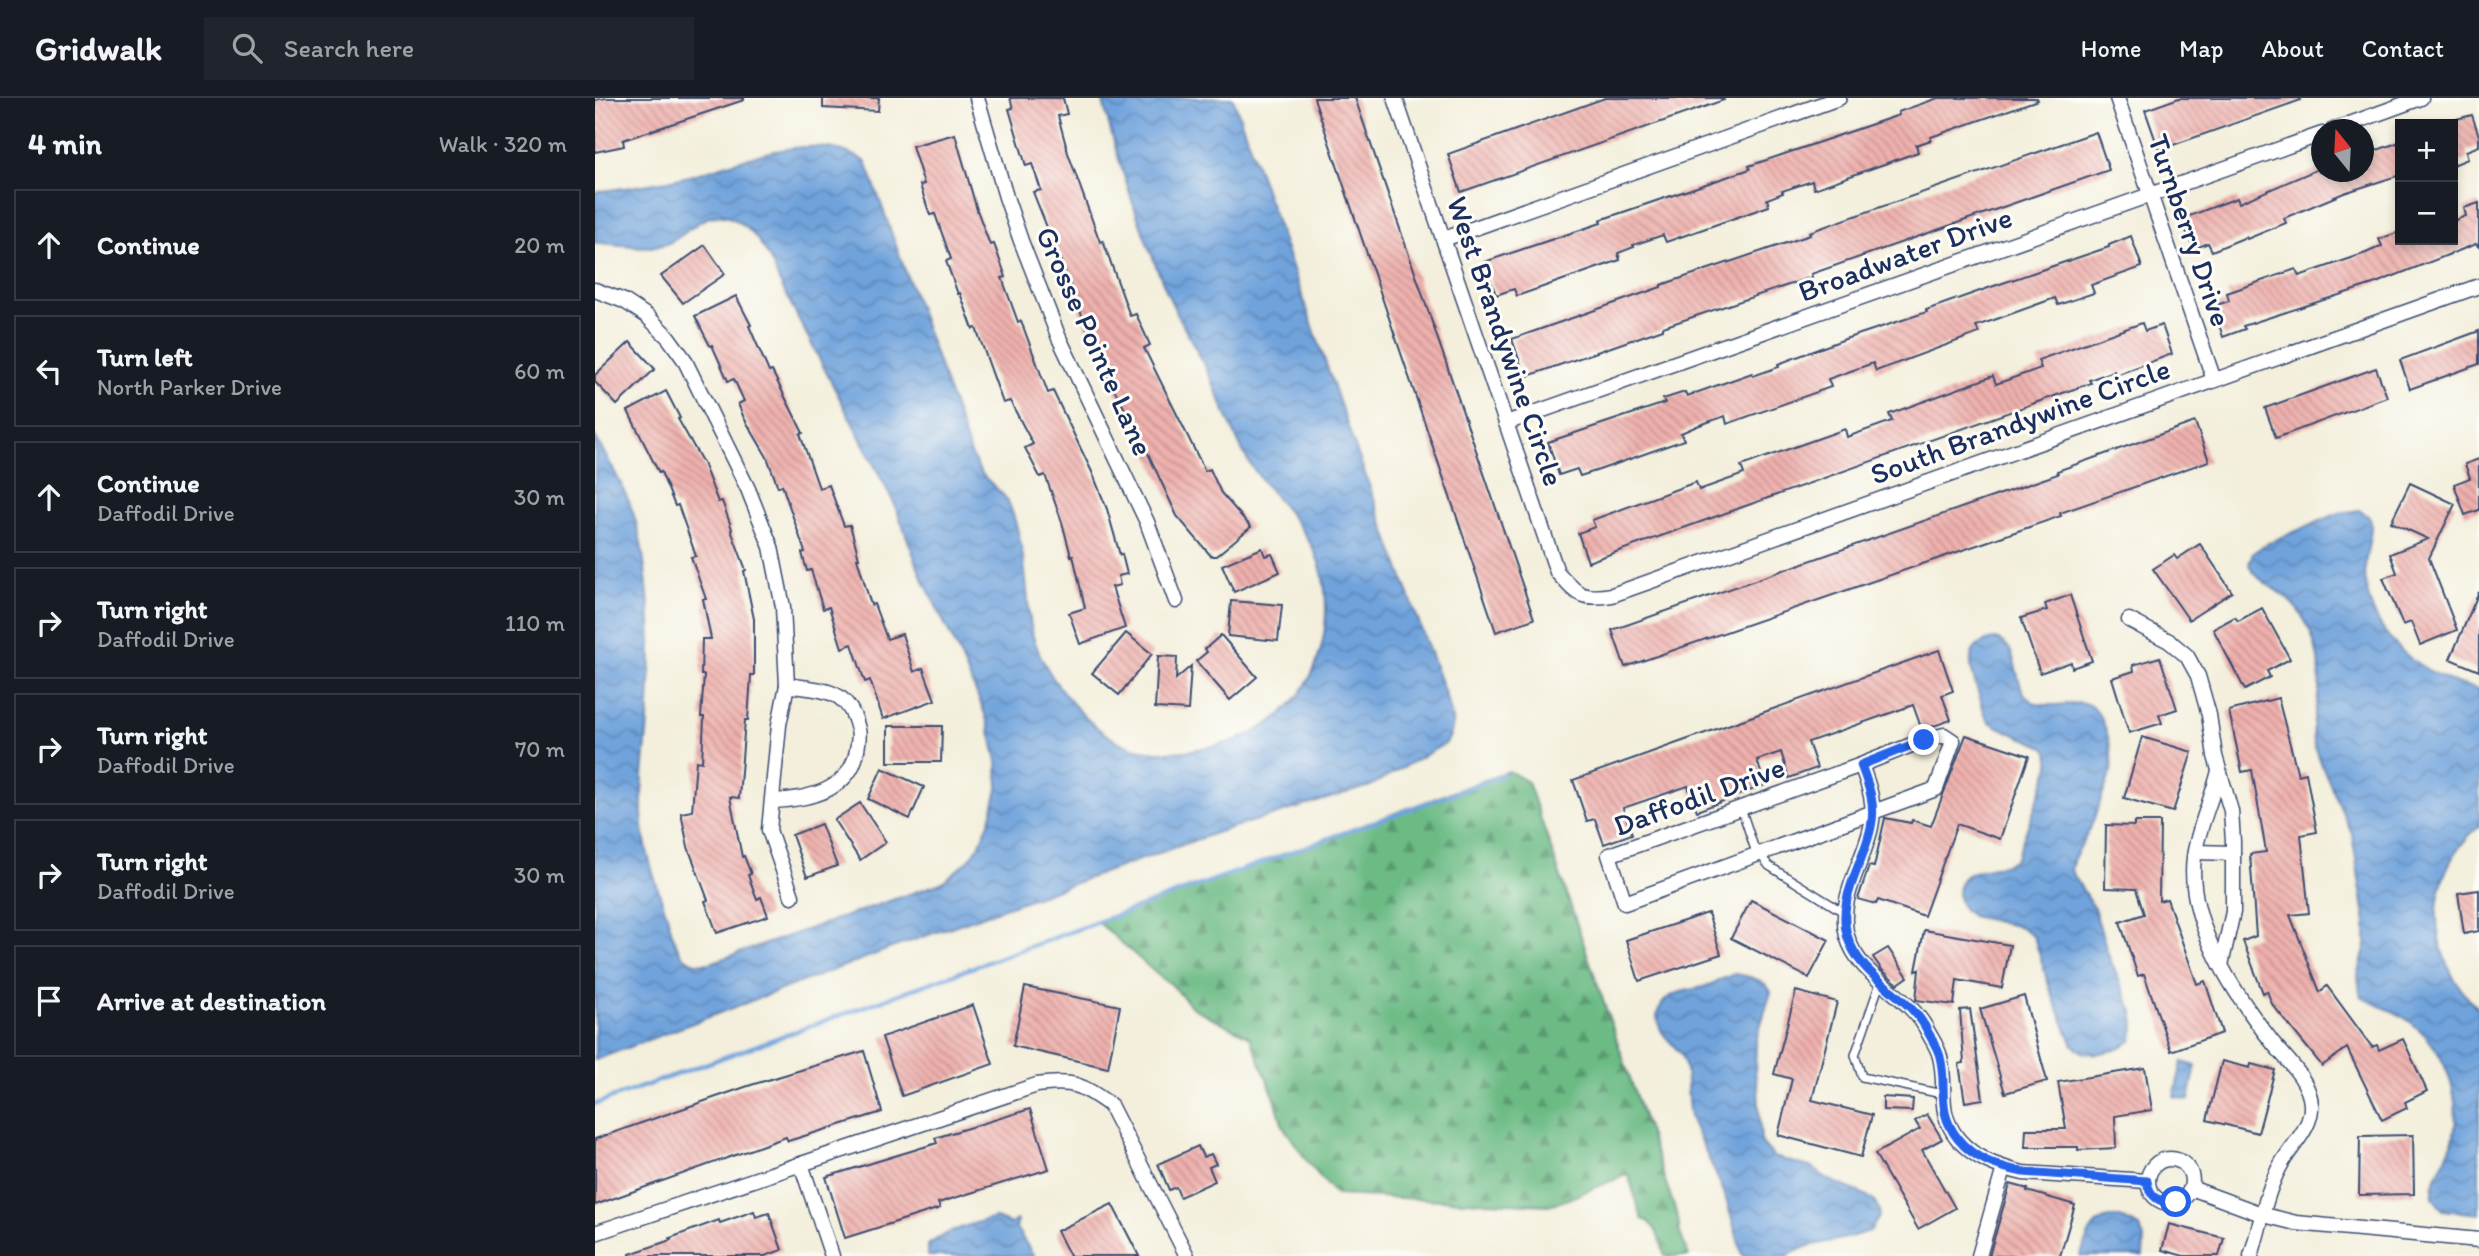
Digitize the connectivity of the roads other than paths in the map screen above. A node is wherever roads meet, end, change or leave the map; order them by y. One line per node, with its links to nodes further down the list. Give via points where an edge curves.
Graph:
1 (978, 98): 15 (street, Grosse Pointe Lane, via 1031,265 1079,381 1133,490)
2 (1395, 98): 9 (street, West Brandywine Circle)
3 (1839, 98): 9 (street)
4 (2117, 98): 8 (street, Turnberry Drive)
5 (2421, 98): 6 (street)
6 (2363, 119)
7 (2311, 138): 8 (street, Broadwater Drive)
8 (2150, 195): 12 (street, Turnberry Drive); 13 (street, Broadwater Drive)
9 (1444, 239): 13 (street, West Brandywine Circle)
10 (2479, 286): 12 (street, South Brandywine Circle)
11 (595, 290): 17 (street, via 624,301 668,337 684,359 748,489 771,547 783,607)
12 (2214, 380): 14 (street, South Brandywine Circle, via 1612,595)
13 (1506, 423): 14 (street, West Brandywine Circle, via 1557,572)
14 (1578, 594)
15 (1176, 601)
16 (2129, 620): 19 (street, via 2187,656 2209,715)
17 (787, 685): 20 (street); 20 (street, via 826,691 845,702 860,735 855,764 846,777 819,794)
18 (1861, 765): 21 (street, Daffodil Drive); 22 (street, via 1873,796); 22 (street, Daffodil Drive, via 1944,735 1954,741 1936,789)
19 (2219, 771): 23 (street); 24 (street, via 2231,811)
20 (773, 801): 26 (street, via 770,839)
21 (1741, 808): 25 (lane); 25 (street, Daffodil Drive, via 1609,855 1625,902)
22 (1872, 814): 25 (street, Daffodil Drive); 27 (street)
23 (2195, 852): 24 (street); 28 (street, via 2197,898 2206,933)
24 (2233, 853): 28 (street, via 2233,912)
25 (1760, 855): 27 (lane, via 1769,866)
26 (792, 896)
27 (1845, 913): 29 (street, via 1847,935 1857,956)
28 (2221, 964): 35 (street, via 2259,1026 2304,1081 2311,1101 2307,1125 2272,1182)
29 (1880, 982): 30 (street, via 1913,1009 1924,1025 1940,1056); 30 (lane, via 1855,1055 1862,1077)
30 (1942, 1094): 32 (street, via 1950,1129 1960,1142 1976,1156)
31 (801, 1164): 36 (street); 38 (street); 39 (street, via 1037,1085 1064,1082 1111,1105)
32 (2004, 1168): 33 (street); 40 (street)
33 (2147, 1181): 34 (street, via 2151,1194 2162,1202 2176,1202); 34 (street, via 2152,1166 2173,1158 2186,1166)
34 (2191, 1188): 35 (street)
35 (2264, 1215): 37 (street, via 2329,1227); 41 (street)
36 (595, 1233)
37 (2479, 1240)
38 (832, 1256)
39 (1187, 1256)
40 (1979, 1256)
41 (2252, 1256)

